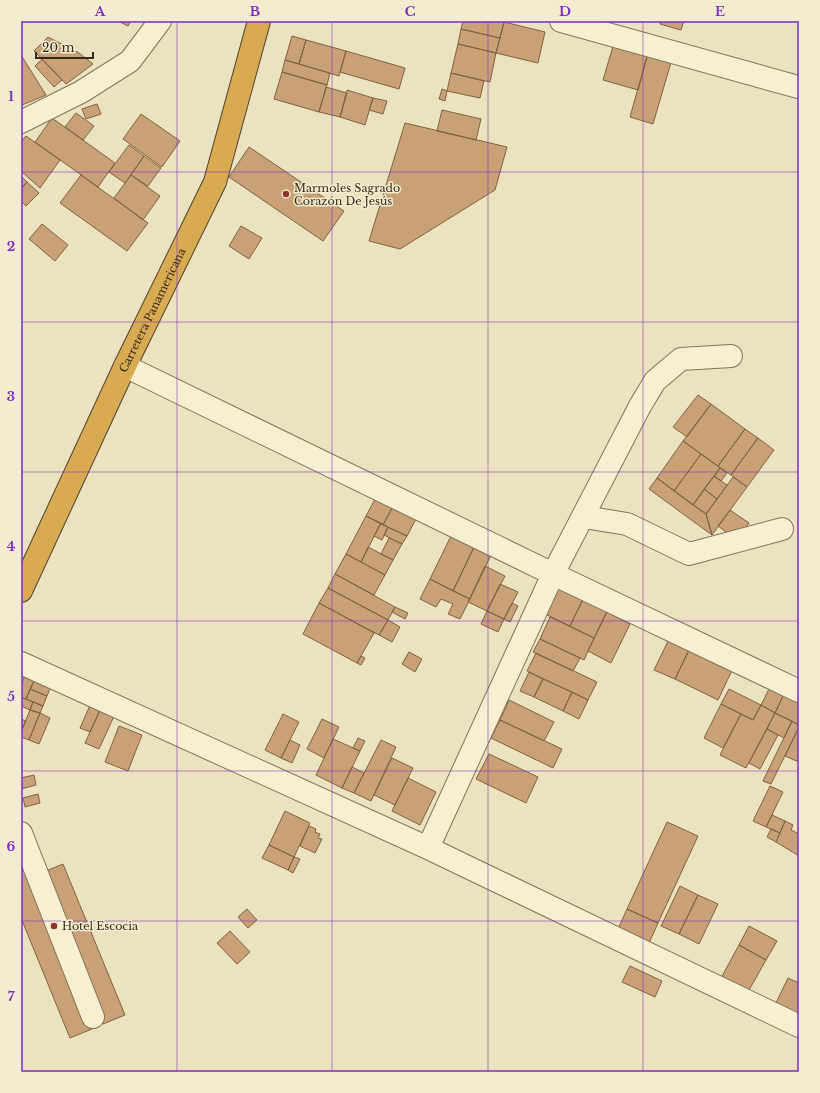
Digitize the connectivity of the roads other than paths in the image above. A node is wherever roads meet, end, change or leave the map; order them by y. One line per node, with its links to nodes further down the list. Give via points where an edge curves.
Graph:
1 (160, 21): 5 (street, via 130,61 81,92)
2 (259, 21): 7 (highway, Carretera Panamericana, via 215,182)
3 (561, 21): 4 (street)
4 (798, 87)
5 (21, 122)
6 (731, 356): 8 (street, via 681,360 655,381)
7 (125, 366): 10 (street); 11 (highway, Carretera Panamericana)
8 (584, 516): 9 (street, via 627,524 689,554); 10 (street)
9 (782, 529)
10 (553, 574): 13 (street); 15 (street)
11 (21, 591)
12 (21, 664): 15 (street)
13 (799, 691)
14 (21, 834): 16 (street)
15 (428, 848): 17 (street)
16 (94, 1017)
17 (799, 1026)

